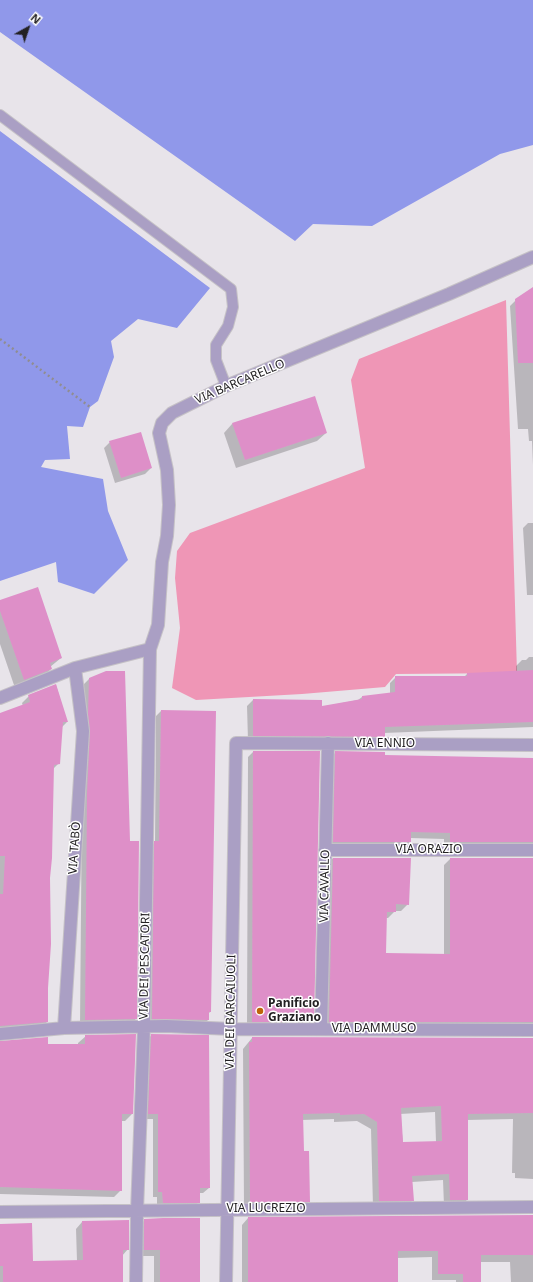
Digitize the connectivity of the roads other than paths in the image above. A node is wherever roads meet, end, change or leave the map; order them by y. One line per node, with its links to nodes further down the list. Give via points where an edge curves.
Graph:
1 (0, 115): 3 (lane, via 231,289 234,307 228,326 216,345 216,360)
2 (533, 257): 3 (street, VIA BARCARELLO)
3 (226, 386): 4 (street, VIA BARCARELLO, via 172,413 162,423 159,433 167,470 169,505 158,625)
4 (150, 649): 5 (street); 12 (street, VIA DEI PESCATORI)
5 (75, 668): 6 (street); 13 (street, VIA TABÒ, via 83,732)
6 (0, 698)
7 (236, 743): 8 (street, VIA ENNIO); 14 (street, VIA DEI BARCAIUOLI)
8 (328, 743): 9 (street, VIA ENNIO); 10 (street, VIA CAVALLO)
9 (533, 745)
10 (325, 850): 11 (street, VIA ORAZIO); 15 (street, VIA CAVALLO)
11 (533, 850)
12 (144, 1026): 13 (street, VIA DAMMUSO); 14 (street, VIA DAMMUSO); 20 (street, VIA DEI PESCATORI)
13 (64, 1028): 17 (street, VIA DAMMUSO)
14 (231, 1028): 15 (street, VIA DAMMUSO); 19 (street, VIA DEI BARCAIUOLI)
15 (321, 1029): 16 (street, VIA DAMMUSO)
16 (533, 1030)
17 (0, 1034)
18 (533, 1207): 19 (street, VIA LUCREZIO)
19 (228, 1210): 20 (street, VIA LUCREZIO); 23 (street, VIA DEI BARCAIUOLI)
20 (137, 1211): 21 (street, VIA LUCREZIO); 22 (street, VIA DEI PESCATORI)
21 (0, 1212)
22 (136, 1282)
23 (226, 1282)

